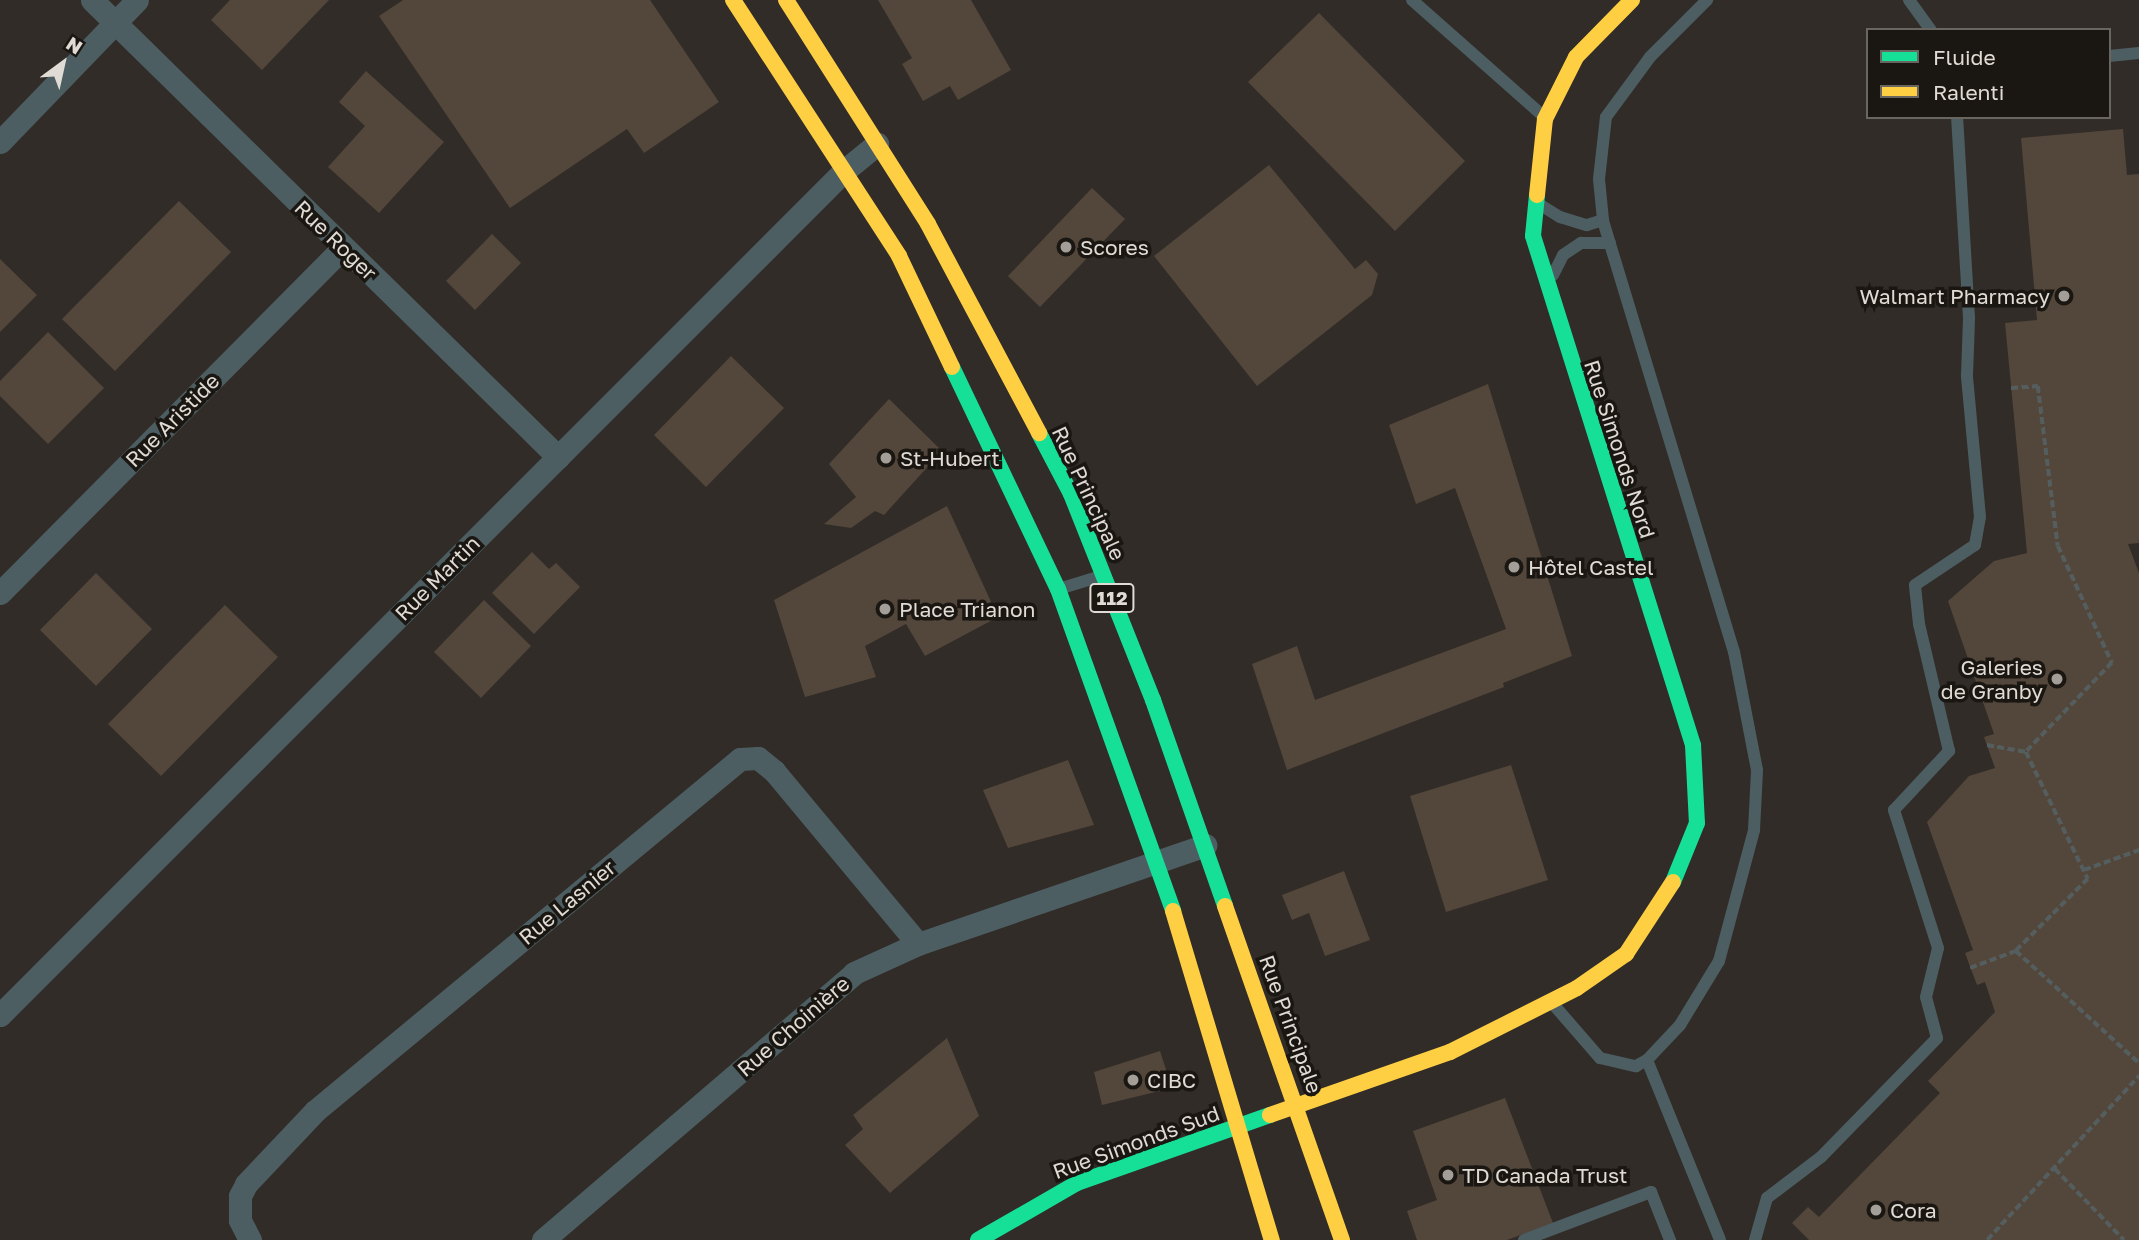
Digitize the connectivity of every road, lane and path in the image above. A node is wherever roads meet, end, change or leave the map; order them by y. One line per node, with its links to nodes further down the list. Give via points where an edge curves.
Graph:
1 (92, 0): 9 (street, Rue Roger)
2 (137, 0): 9 (street)
3 (733, 0): 17 (main road, 112)
4 (786, 0): 16 (main road, Rue Principale / 112)
5 (1412, 0): 13 (lane)
6 (1632, 0): 13 (main road, Rue Simonds Nord, via 1576,57)
7 (1707, 0): 19 (lane, via 1650,57 1606,117 1599,179)
8 (1909, 0): 10 (lane)
9 (115, 23): 15 (street); 21 (street, Rue Roger)
10 (1930, 28)
11 (2139, 53): 12 (lane)
12 (2111, 56)
13 (1545, 119): 18 (main road, Rue Simonds Nord)
14 (1957, 119): 55 (lane, via 1969,318 1967,376 1980,517 1975,545 1915,585 1919,624 1948,751 1894,810 1938,948 1926,997 1937,1038 1821,1157 1767,1198)
15 (0, 142)
16 (877, 144): 17 (street, Rue Martin); 25 (main road, Rue Principale / 112, via 928,224 1071,494)
17 (844, 171): 24 (street, Rue Martin); 26 (main road, 112, via 899,256)
18 (1535, 201): 19 (lane, via 1587,225); 22 (main road, Rue Simonds Nord, via 1533,236)
19 (1603, 220): 20 (lane)
20 (1610, 243): 22 (lane, via 1581,243 1563,255); 39 (lane, via 1734,652 1756,770 1754,830 1719,961 1680,1025)
21 (343, 247): 24 (street, Rue Roger); 27 (street, Rue Aristide)
22 (1546, 289): 37 (main road, Rue Simonds Nord, via 1693,745 1697,823 1670,890 1626,954)
23 (2011, 388): 29 (path, via 2038,386 2058,546 2112,663)
24 (558, 457): 38 (street, Rue Martin)
25 (1103, 575): 26 (lane); 30 (main road, Rue Principale / 112)
26 (1058, 589): 32 (main road, 112)
27 (0, 593)
28 (1987, 745): 29 (path)
29 (2026, 752): 33 (path)
30 (1205, 845): 32 (street, Rue Choinière); 42 (main road, Rue Principale / 112)
31 (2139, 850): 33 (path)
32 (1158, 862): 34 (street, Rue Choinière); 43 (main road, 112)
33 (2084, 870): 35 (path, via 2088,879)
34 (918, 944): 46 (street, Rue Lasnier, via 774,771 758,758 740,759 315,1111 246,1184 240,1196 240,1220); 47 (street, Rue Choinière, via 854,973)
35 (2016, 951): 36 (path); 40 (path)
36 (1970, 968)
37 (1550, 1001): 39 (lane, via 1600,1058 1636,1066); 42 (main road, Rue Simonds Nord, via 1450,1052)
38 (0, 1015)
39 (1647, 1060): 54 (lane)
40 (2139, 1063)
41 (2139, 1076): 44 (path)
42 (1298, 1107): 43 (main road, Rue Simonds Nord); 51 (main road, Rue Principale / 112)
43 (1237, 1126): 45 (main road, Rue Simonds Sud, via 1077,1183); 50 (main road, 112)
44 (2054, 1168): 56 (path); 57 (path)
45 (1009, 1219): 48 (main road, Rue Simonds Sud); 49 (lane)
46 (250, 1240)
47 (543, 1240)
48 (978, 1240)
49 (1017, 1240)
50 (1272, 1240)
51 (1342, 1240)
52 (1524, 1240): 53 (lane, via 1651,1192)
53 (1670, 1240)
54 (1720, 1240)
55 (1755, 1240)
56 (1987, 1240)
57 (2124, 1240)

